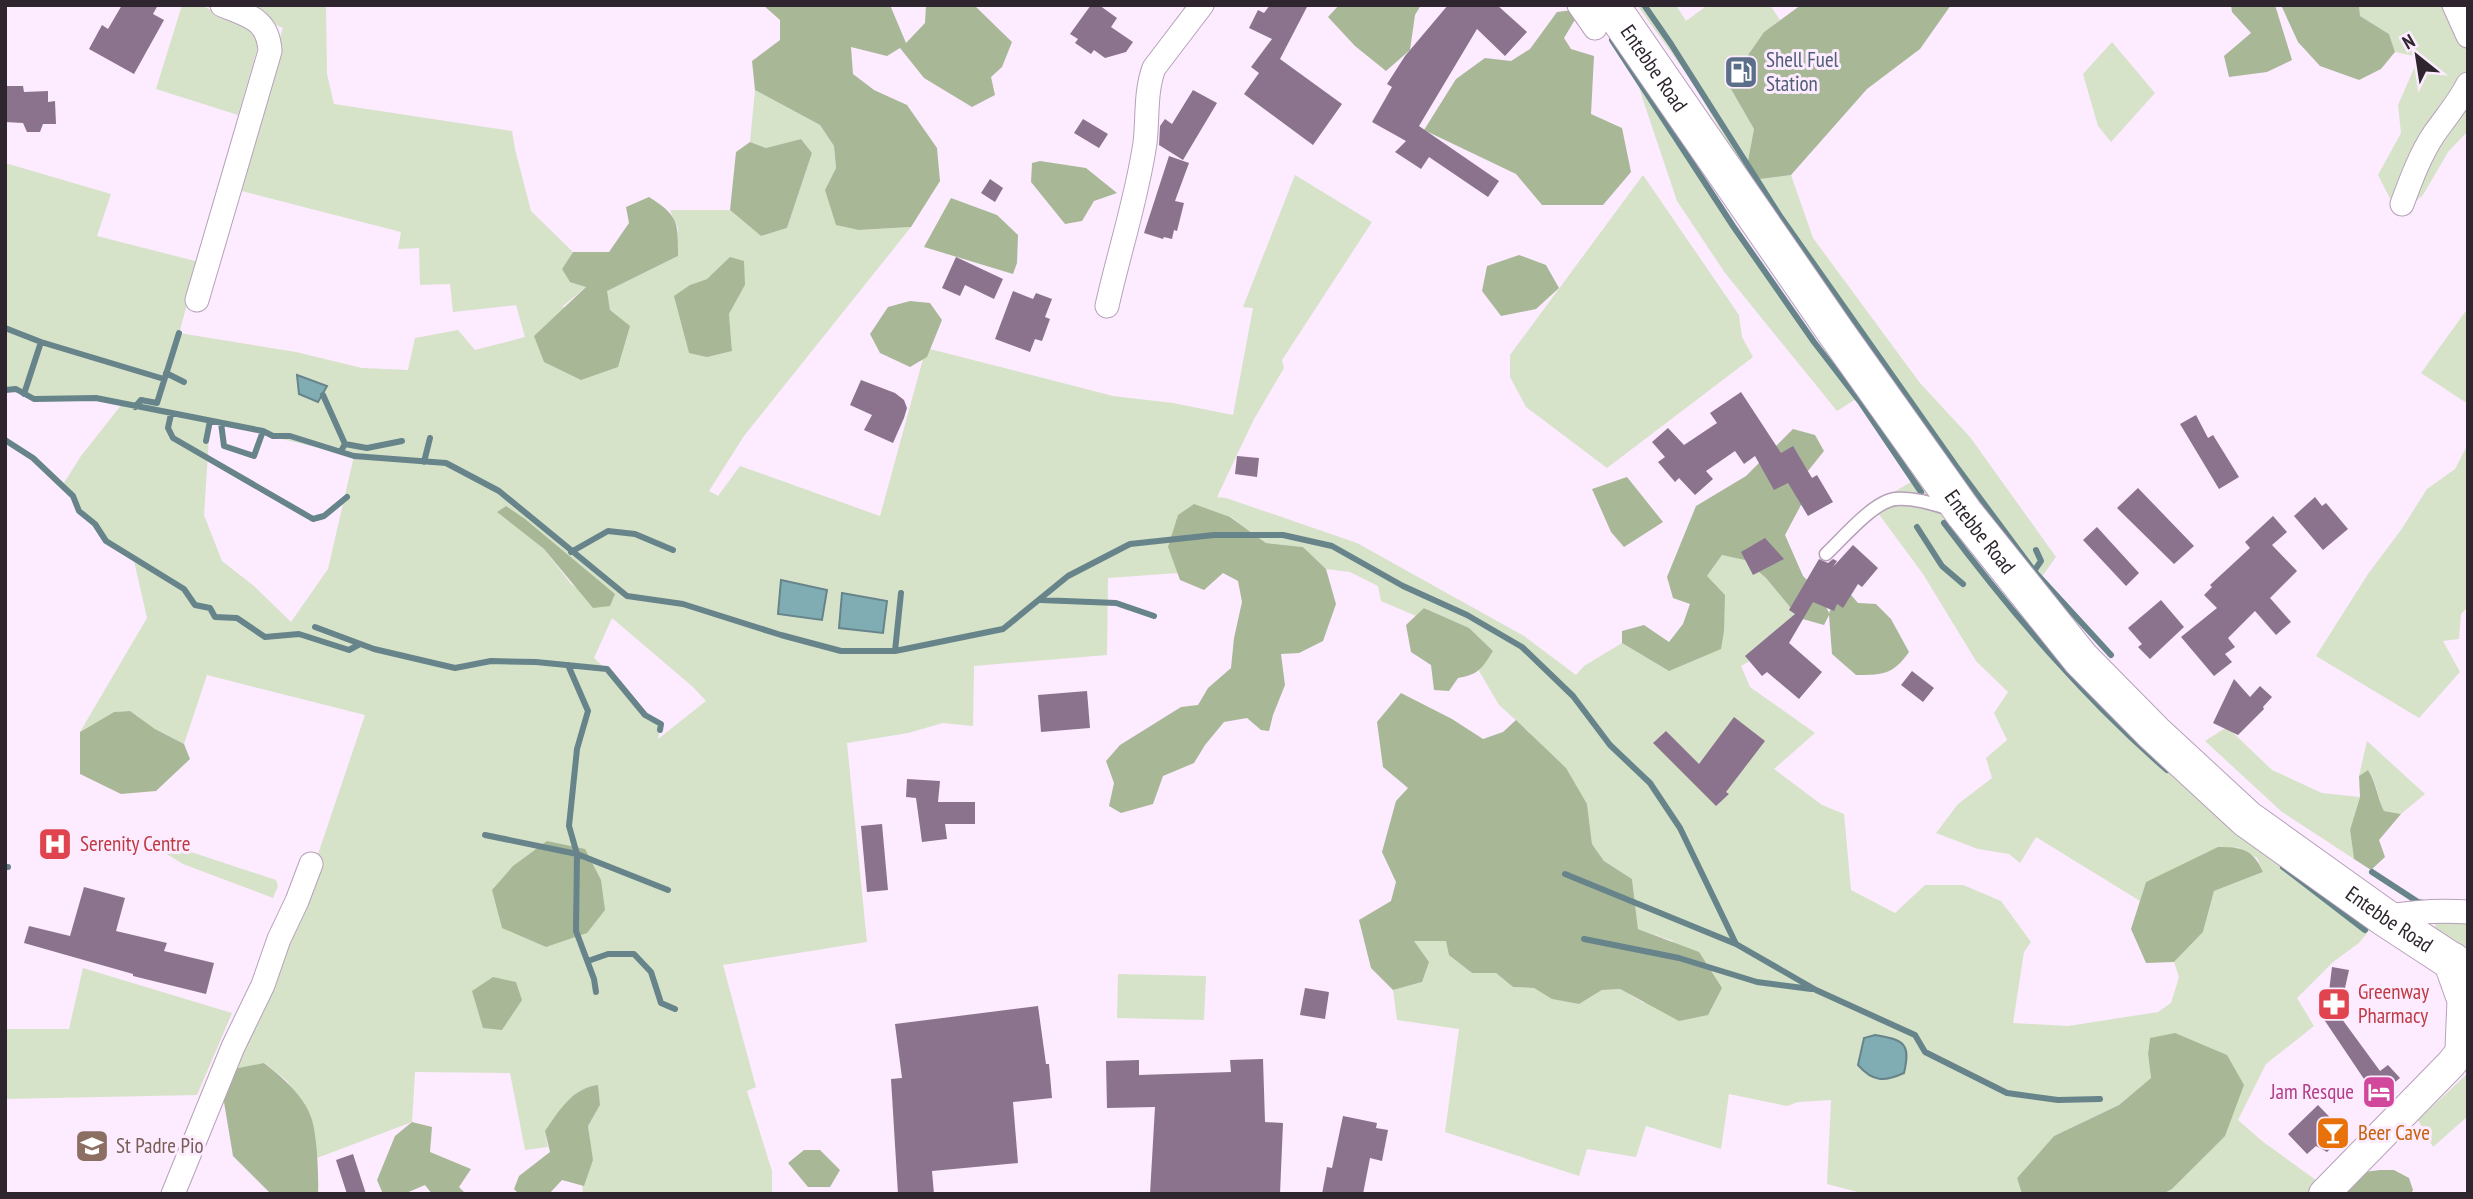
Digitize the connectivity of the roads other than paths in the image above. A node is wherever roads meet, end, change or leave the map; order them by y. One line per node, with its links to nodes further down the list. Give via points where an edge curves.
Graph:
1 (222, 5): 9 (street, via 264,27 270,51)
2 (1202, 5): 10 (street, via 1150,78 1145,142)
3 (1579, 5): 5 (street)
4 (2454, 5): 6 (street)
5 (1602, 17): 11 (main road, Entebbe Road)
6 (2468, 36)
7 (2468, 84): 8 (street, via 2414,170)
8 (2402, 204)
9 (197, 300)
10 (1107, 306)
11 (1964, 513): 12 (lane, via 1896,499 1880,504); 15 (main road, Entebbe Road, via 2081,659 2154,733 2247,819)
12 (1826, 554)
13 (311, 864): 18 (street)
14 (2468, 912): 15 (street)
15 (2384, 917): 16 (main road, Entebbe Road)
16 (2460, 967): 17 (main road, via 2466,1000)
17 (2463, 1052): 19 (street)
18 (173, 1194)
19 (2324, 1194)

